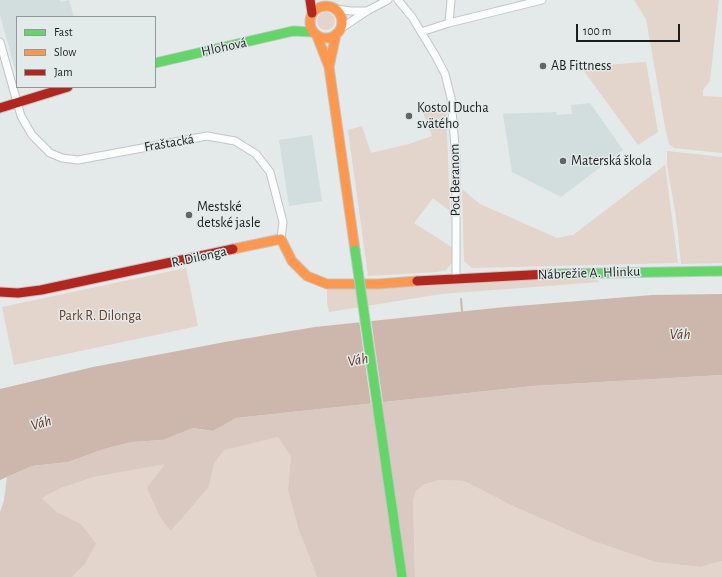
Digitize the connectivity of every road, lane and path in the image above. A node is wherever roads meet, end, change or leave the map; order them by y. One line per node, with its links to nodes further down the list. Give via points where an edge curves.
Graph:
1 (310, 0): 8 (main road)
2 (388, 0): 7 (street)
3 (398, 0): 12 (street, Pod Beranom)
4 (451, 0): 9 (street)
5 (542, 0): 9 (street)
6 (329, 5): 7 (street, via 351,11); 8 (main road, via 319,7); 11 (main road, via 342,20)
7 (367, 11): 11 (street)
8 (311, 16): 10 (main road, Hlohová); 13 (main road)
9 (449, 23): 12 (street)
10 (293, 31): 13 (main road, Hlohová); 15 (main road, Hlohová)
11 (338, 32): 13 (main road, via 328,38); 16 (main road)
12 (422, 32): 22 (street, Pod Beranom, via 445,74 453,110 456,159)
13 (315, 34): 16 (main road)
14 (0, 42): 18 (street, Fraštacká)
15 (156, 63)
16 (329, 66): 24 (main road, bridge)
17 (65, 88): 18 (main road)
18 (17, 102): 19 (main road); 20 (street, Fraštacká, via 21,116 32,135 50,153 62,158 78,160 208,136 227,138 243,144 261,159 273,180 283,222)
19 (0, 108)
20 (281, 239): 22 (main road, Nábrežie A. Hlinku, via 292,261 307,276 326,284 378,284); 23 (main road, R. Dilonga, via 41,290)
21 (722, 272): 22 (main road, Nábrežie A. Hlinku, via 569,273)
22 (456, 278)
23 (0, 292)
24 (402, 577)

